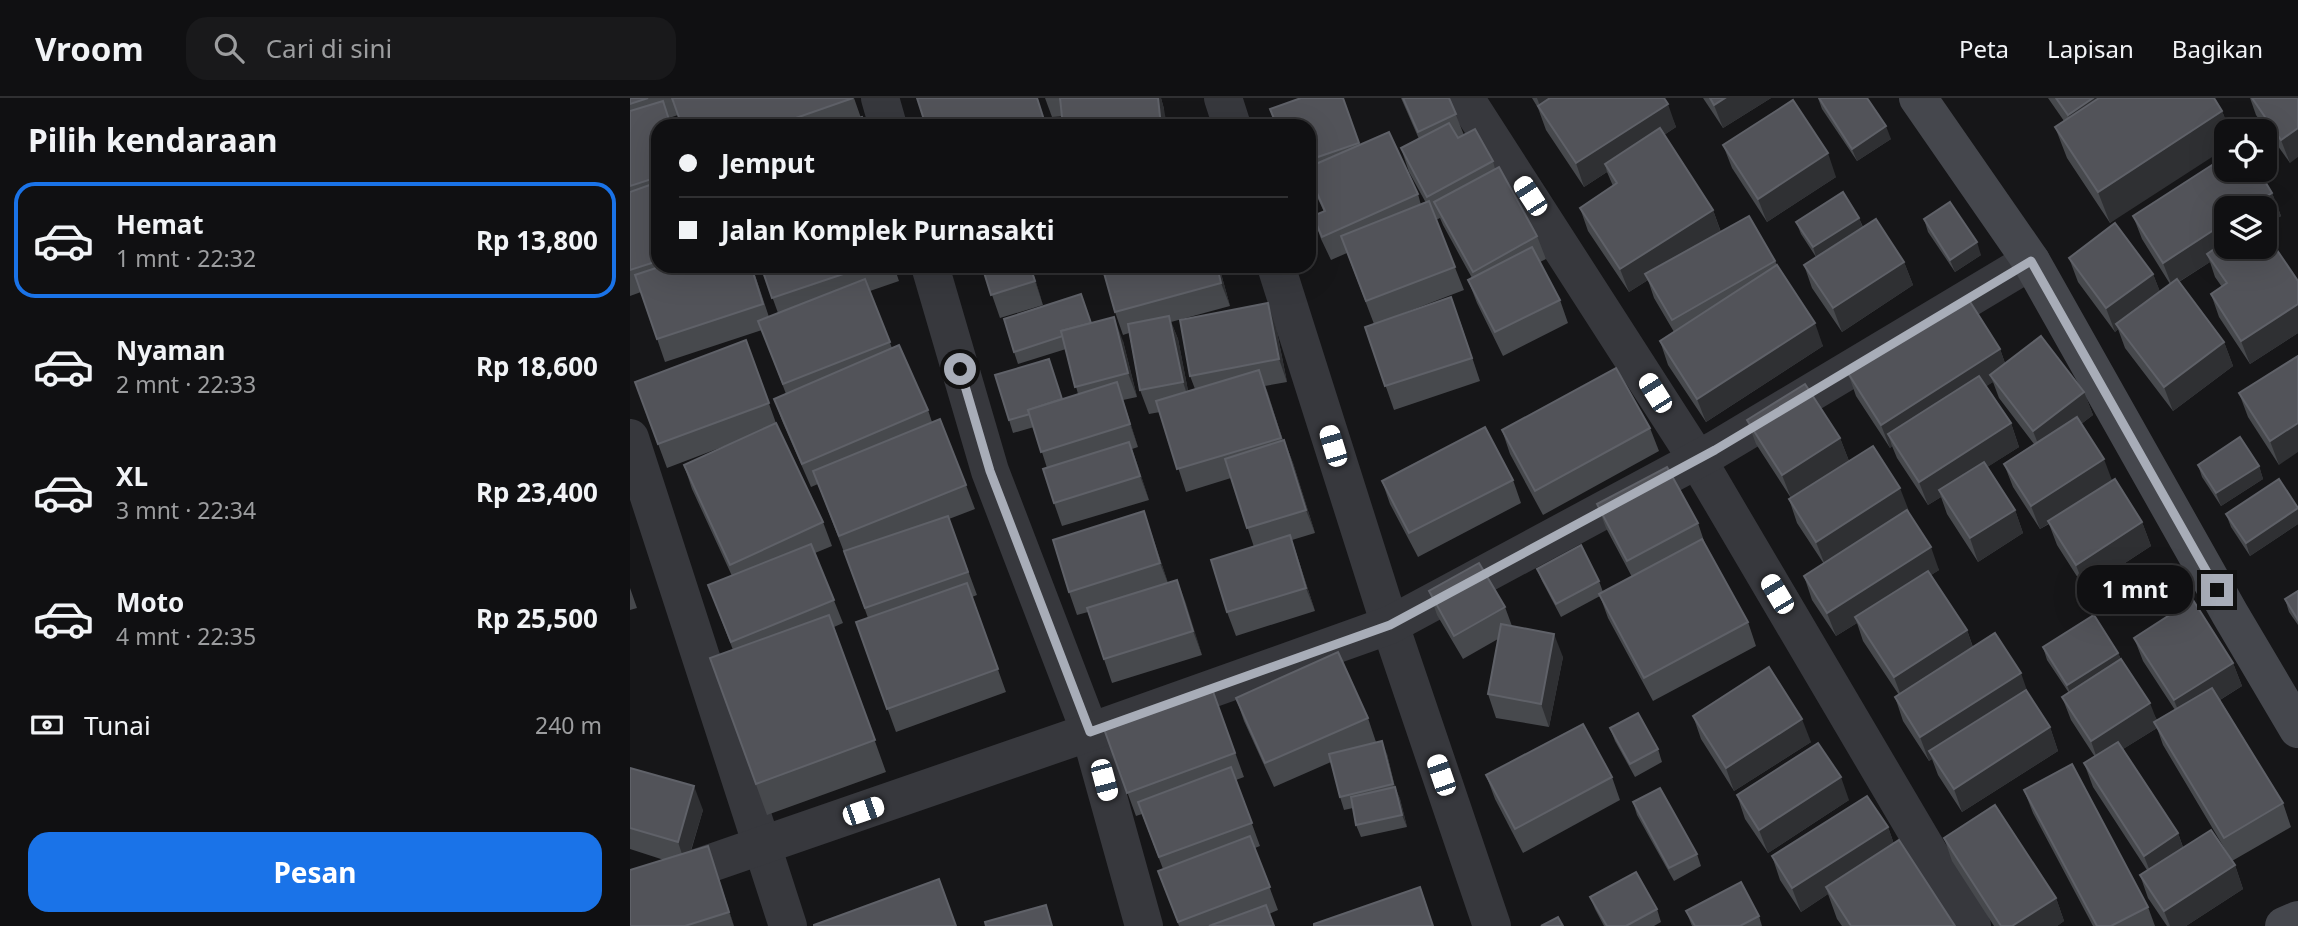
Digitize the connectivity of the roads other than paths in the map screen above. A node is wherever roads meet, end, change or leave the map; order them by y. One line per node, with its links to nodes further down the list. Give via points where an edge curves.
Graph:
1 (880, 98): 5 (street)
2 (1223, 98): 6 (street)
3 (1465, 98): 11 (street)
4 (1918, 98): 7 (street)
5 (886, 119)
6 (1230, 119)
7 (2031, 261): 11 (street); 13 (street)
8 (932, 273): 14 (street, via 990,471)
9 (1278, 273): 12 (street)
10 (630, 438): 15 (street)
11 (1697, 459): 12 (street); 21 (street)
12 (1390, 625): 14 (street); 20 (street)
13 (2298, 729)
14 (1090, 732): 15 (street); 19 (street)
15 (762, 846): 16 (street); 18 (street)
16 (630, 891)
17 (2298, 920): 22 (street)
18 (788, 926)
19 (1144, 926)
20 (1492, 926)
21 (1972, 926)
22 (2284, 926)

